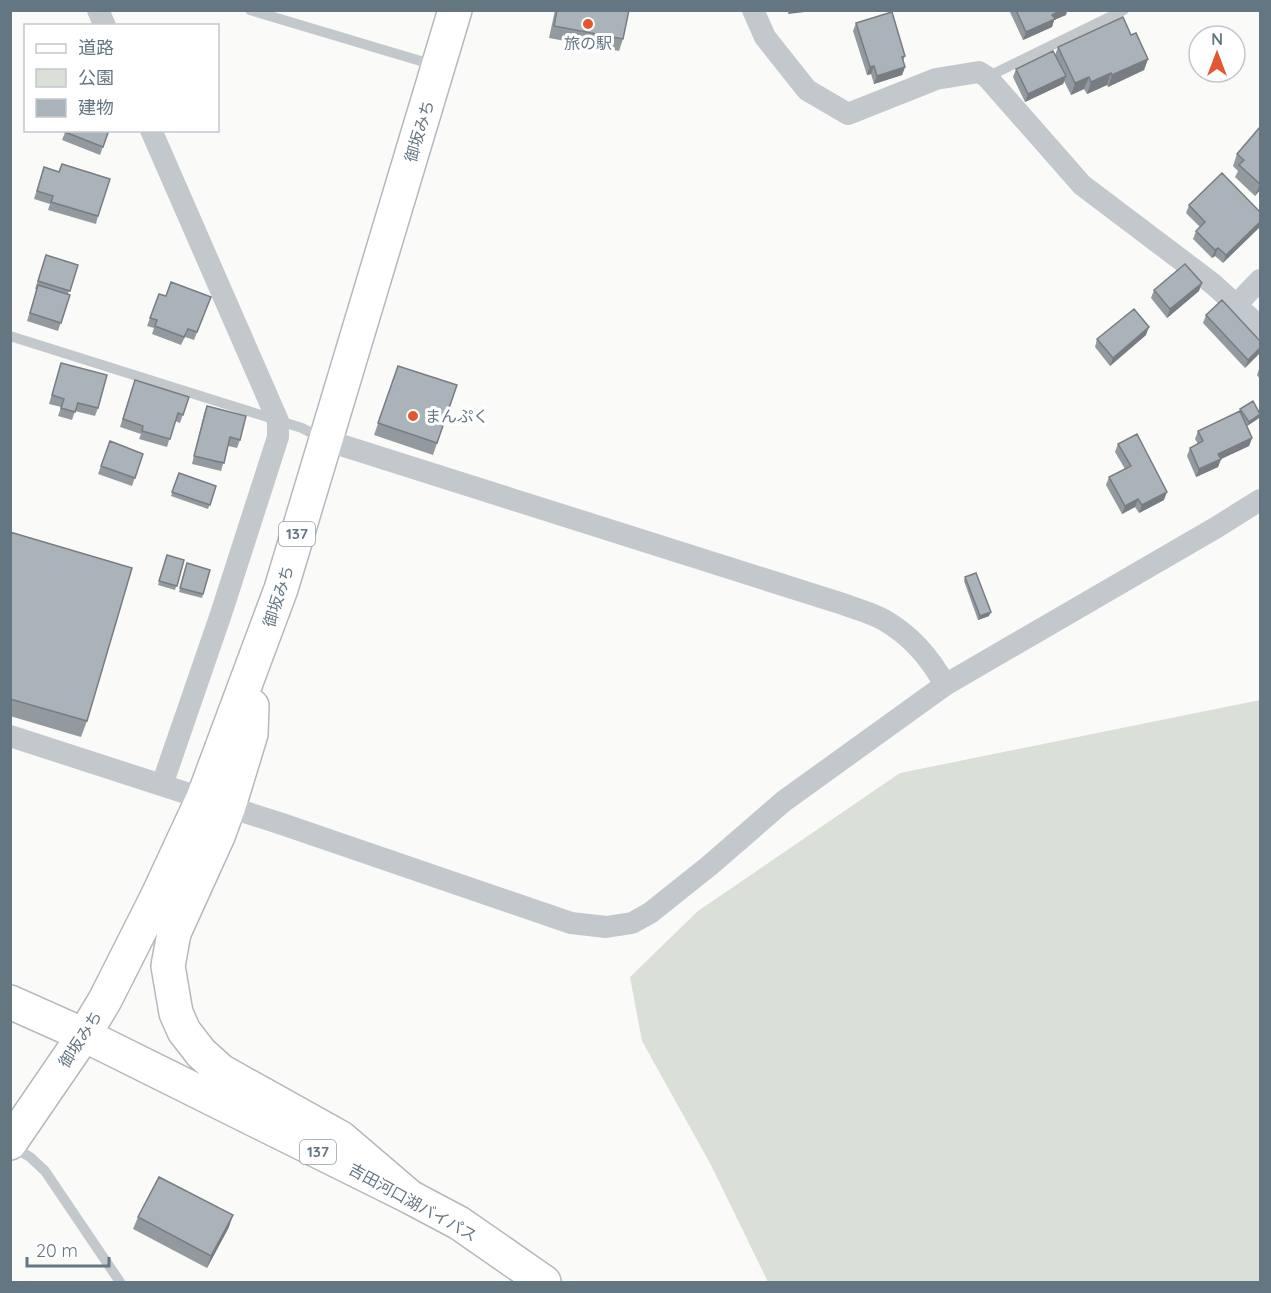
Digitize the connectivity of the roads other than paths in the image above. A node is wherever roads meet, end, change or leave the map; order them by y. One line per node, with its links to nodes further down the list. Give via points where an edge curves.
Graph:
1 (98, 10): 8 (street)
2 (250, 10): 9 (lane)
3 (455, 10): 9 (main road, 御坂みち / 137)
4 (753, 10): 10 (street, via 765,37 807,90 848,114 936,79 979,72)
5 (1093, 10): 7 (lane)
6 (1124, 10): 7 (lane)
7 (1098, 22): 10 (lane)
8 (104, 24)
9 (439, 66): 17 (main road, 御坂みち / 137)
10 (987, 77): 13 (street, via 1082,185)
11 (152, 132): 16 (street)
12 (1260, 280): 13 (street)
13 (1236, 305): 14 (street)
14 (1260, 327)
15 (10, 336): 16 (lane)
16 (278, 421): 17 (lane); 21 (street, via 278,437)
17 (325, 440): 19 (street, via 882,619 910,638); 22 (main road, 御坂みち / 137, via 255,662)
18 (1260, 500): 19 (street)
19 (945, 685): 22 (street, via 784,801 701,873 632,923 606,927 571,923)
20 (10, 736): 21 (street)
21 (162, 784): 22 (street)
22 (216, 802): 24 (main road, 御坂みち / 137, via 157,897); 26 (main road, via 218,836 174,933 168,966 176,1013 184,1031 221,1071 341,1138)
23 (10, 1002): 24 (main road, 吉田河口湖バイパス)
24 (84, 1035): 25 (main road, 御坂みち / 137); 26 (main road, 吉田河口湖バイパス / 137)
25 (10, 1144): 27 (lane, via 45,1171)
26 (410, 1197): 28 (main road, 吉田河口湖バイパス / 137, via 459,1223)
27 (120, 1282)
28 (544, 1282)

